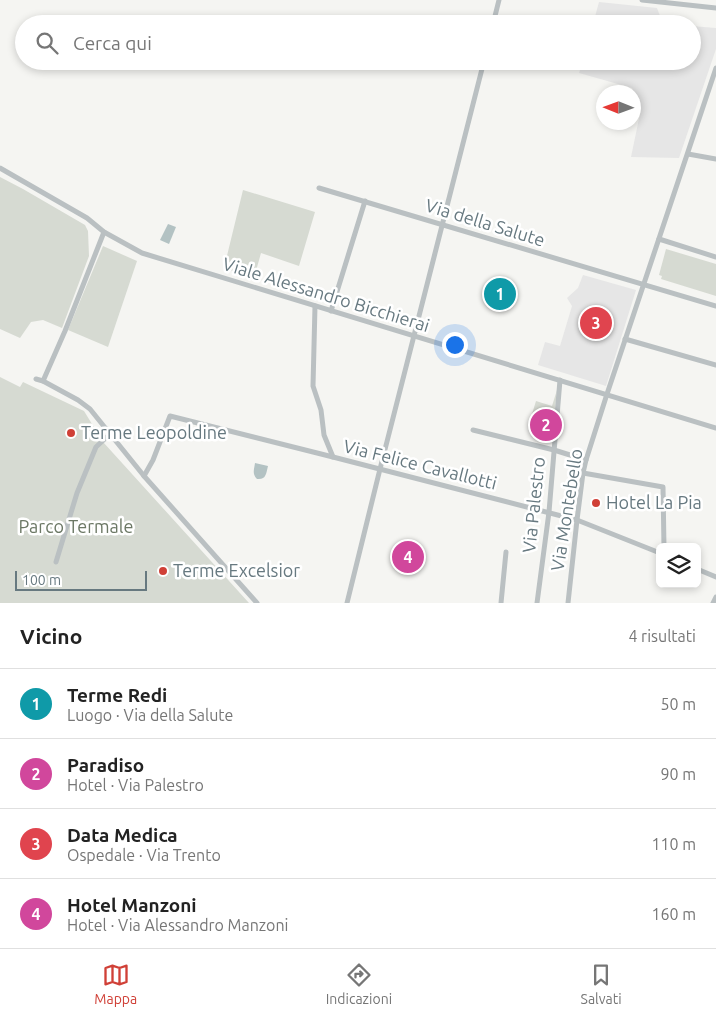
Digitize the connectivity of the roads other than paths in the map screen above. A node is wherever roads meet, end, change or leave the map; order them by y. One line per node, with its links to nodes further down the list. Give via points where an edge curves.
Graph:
1 (499, 0): 4 (street)
2 (642, 0): 3 (street)
3 (716, 8)
4 (495, 15)
5 (716, 68): 7 (street)
6 (482, 70): 13 (street)
7 (714, 78): 8 (street)
8 (688, 154): 9 (street); 15 (street)
9 (716, 159)
10 (0, 168): 14 (street, Viale Alessandro Bicchierai, via 87,218)
11 (319, 188): 12 (street, Via della Salute)
12 (365, 201): 13 (street, Via della Salute); 20 (street)
13 (442, 224): 17 (street, Via della Salute); 21 (street)
14 (104, 232): 18 (street, Viale Alessandro Bicchierai, via 142,253); 26 (street)
15 (659, 239): 16 (street); 17 (street, Via Montebello)
16 (716, 256)
17 (644, 284): 19 (street, Via della Salute); 22 (street, Via Montebello)
18 (315, 306): 20 (street, Viale Alessandro Bicchierai); 32 (street, via 313,386 321,410 324,435)
19 (716, 306)
20 (331, 311): 21 (street, Viale Alessandro Bicchierai)
21 (414, 336): 25 (street, Viale Alessandro Bicchierai); 34 (street)
22 (626, 339): 23 (street); 27 (street, Via Montebello)
23 (716, 365)
24 (36, 379): 26 (street)
25 (560, 380): 27 (street, Viale Alessandro Bicchierai); 31 (street, Via Palestro)
26 (43, 381): 30 (street, via 90,409)
27 (607, 394): 28 (street, Viale Alessandro Bicchierai); 33 (street, Via Montebello)
28 (716, 428)
29 (473, 430): 31 (street)
30 (110, 434): 36 (street); 42 (street, via 96,447 77,493)
31 (554, 450): 33 (street); 37 (street, Via Palestro)
32 (333, 457): 34 (street, Via Felice Cavallotti); 36 (street, Via Felice Cavallotti, via 170,416)
33 (586, 460): 35 (street, Via Montebello)
34 (380, 469): 37 (street, Via Felice Cavallotti); 47 (street)
35 (583, 473): 38 (street, Via Montebello); 39 (street, via 663,487)
36 (144, 476): 46 (street)
37 (549, 512): 38 (street, Via Felice Cavallotti); 49 (street, Via Palestro)
38 (577, 520): 40 (street, Via Felice Cavallotti); 50 (street, Via Montebello)
39 (664, 543)
40 (656, 551)
41 (506, 552): 48 (street)
42 (56, 562)
43 (701, 571): 44 (street)
44 (716, 578)
45 (716, 597): 51 (street)
46 (257, 603)
47 (347, 603)
48 (501, 603)
49 (537, 603)
50 (568, 603)
51 (713, 603)

